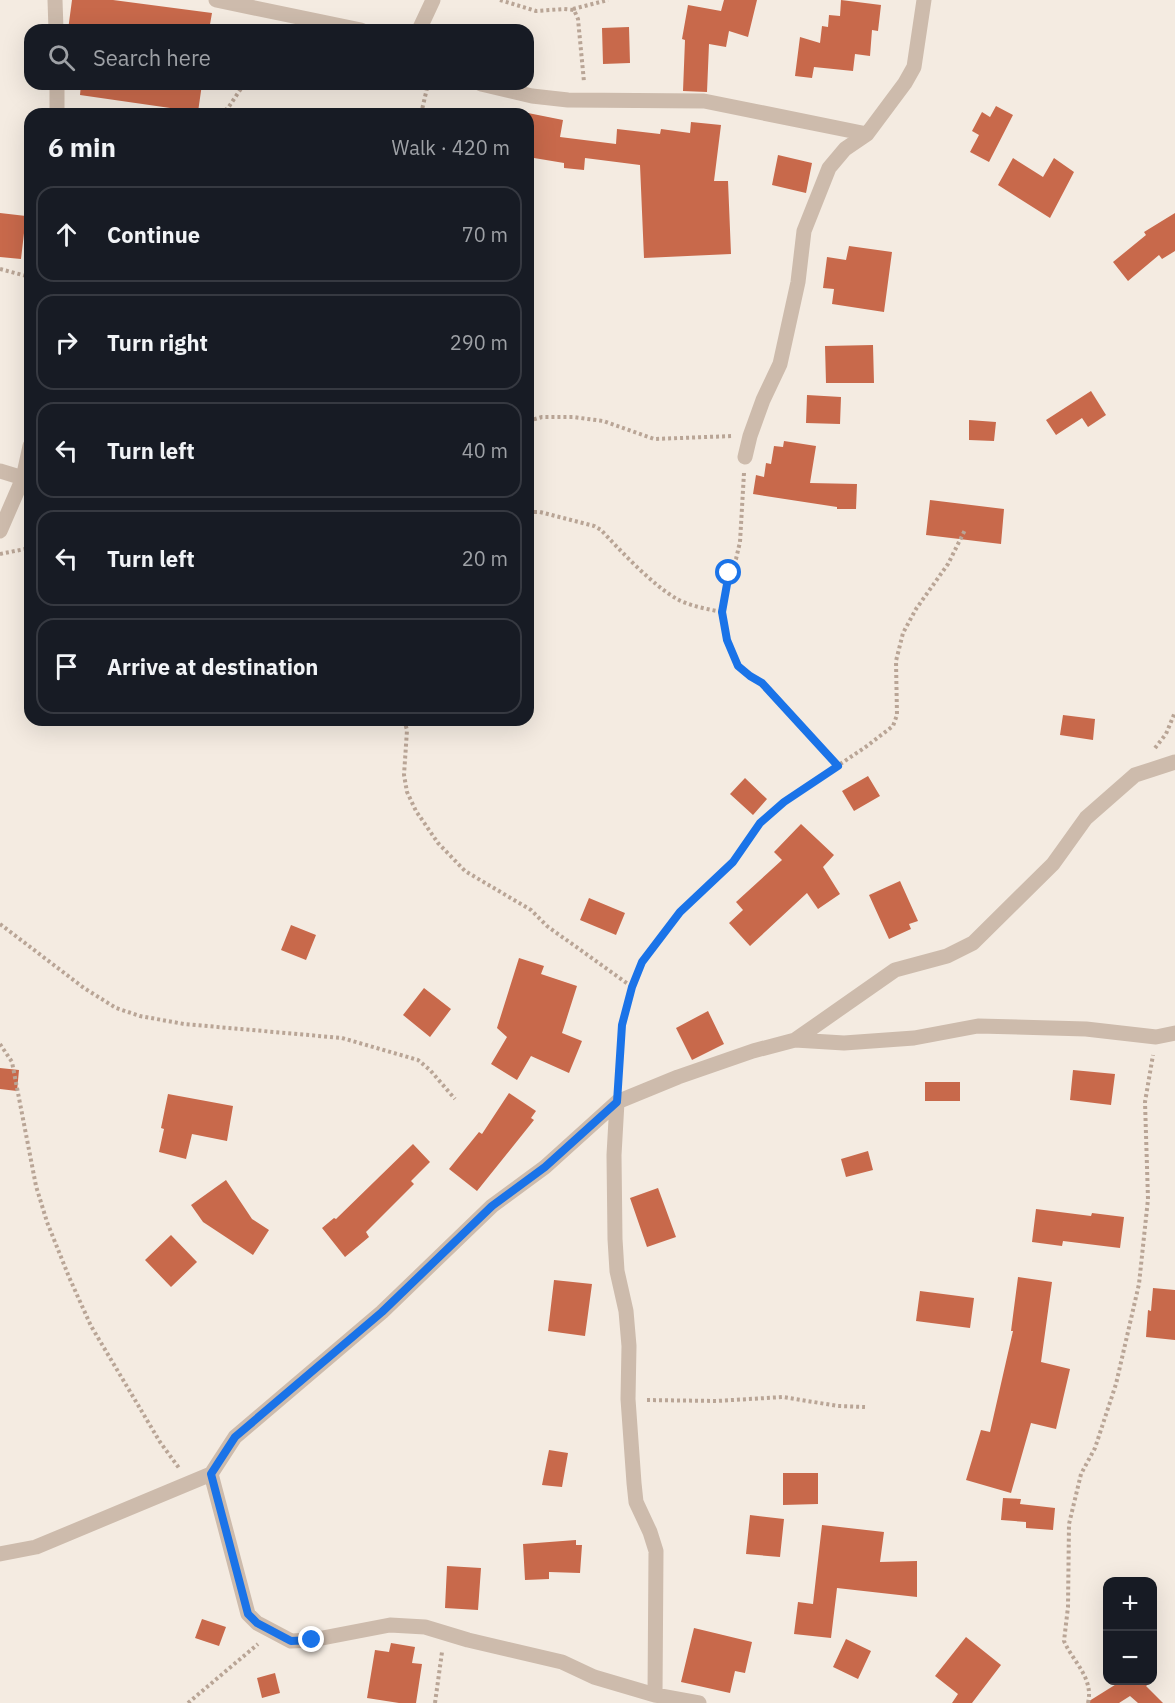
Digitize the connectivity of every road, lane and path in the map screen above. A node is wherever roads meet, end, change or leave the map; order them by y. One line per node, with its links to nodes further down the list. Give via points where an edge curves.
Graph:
1 (55, 0): 8 (street)
2 (216, 0): 9 (street)
3 (433, 0): 10 (street)
4 (500, 0): 7 (path, via 536,11)
5 (608, 0): 7 (path)
6 (924, 0): 19 (street, via 914,67)
7 (573, 10): 15 (path, via 578,19)
8 (56, 24)
9 (332, 24)
10 (422, 24)
11 (57, 90): 16 (street)
12 (240, 90): 17 (path)
13 (427, 90): 18 (path)
14 (507, 90): 15 (street)
15 (585, 100): 19 (street, via 704,101)
16 (57, 108)
17 (228, 108)
18 (422, 108)
19 (867, 134): 23 (street, via 845,149 829,168 804,231 798,282 780,364)
20 (0, 269): 21 (path)
21 (24, 275)
22 (534, 419): 23 (path, via 573,417 603,421 654,439)
23 (750, 436): 24 (street)
24 (745, 458): 33 (path, via 740,542)
25 (0, 471): 27 (street)
26 (24, 473): 27 (street)
27 (23, 478): 30 (street)
28 (534, 512): 33 (path, via 594,526 677,598)
29 (965, 530): 38 (path, via 903,633 896,661 897,715 893,726)
30 (0, 531)
31 (24, 549): 32 (path)
32 (0, 554)
33 (722, 612): 38 (path, via 727,640 738,666 762,683)
34 (1175, 712): 36 (path, via 1166,734)
35 (406, 726): 40 (path, via 407,792 438,843 465,871 531,910 547,926)
36 (1153, 750)
37 (1175, 762): 43 (street, via 1135,775 1086,818 1053,864 974,943 947,956 895,970)
38 (838, 766): 40 (path, via 760,823 733,862 680,912 642,962)
39 (0, 924): 45 (path, via 116,1008 184,1024 342,1038 418,1060)
40 (632, 987): 46 (path, via 622,1025)
41 (1175, 1033): 42 (street)
42 (1156, 1037): 43 (street, via 1086,1029 978,1026 914,1038 844,1043); 58 (path, via 1145,1102 1148,1199 1139,1284 1116,1384 1095,1448 1081,1474 1069,1524 1064,1641 1084,1672 1091,1692)
43 (795, 1040): 46 (street, via 678,1077)
44 (0, 1044): 50 (path, via 12,1062 36,1186 69,1277 121,1378)
45 (455, 1099)
46 (617, 1102): 47 (street, via 615,1239 629,1346); 49 (street, via 545,1167 492,1206 382,1312 235,1437)
47 (628, 1399): 48 (path, via 716,1401 783,1397); 54 (street, via 636,1502 656,1551)
48 (865, 1407)
49 (211, 1474): 50 (street); 52 (street, via 248,1614)
50 (190, 1483): 51 (street, via 36,1547)
51 (0, 1554)
52 (273, 1632): 53 (street, via 291,1641 390,1625 425,1627); 55 (path)
53 (445, 1633): 54 (street, via 562,1662 594,1677); 56 (path)
54 (655, 1695): 57 (street)
55 (188, 1703)
56 (435, 1703)
57 (699, 1703)
58 (1088, 1703)

